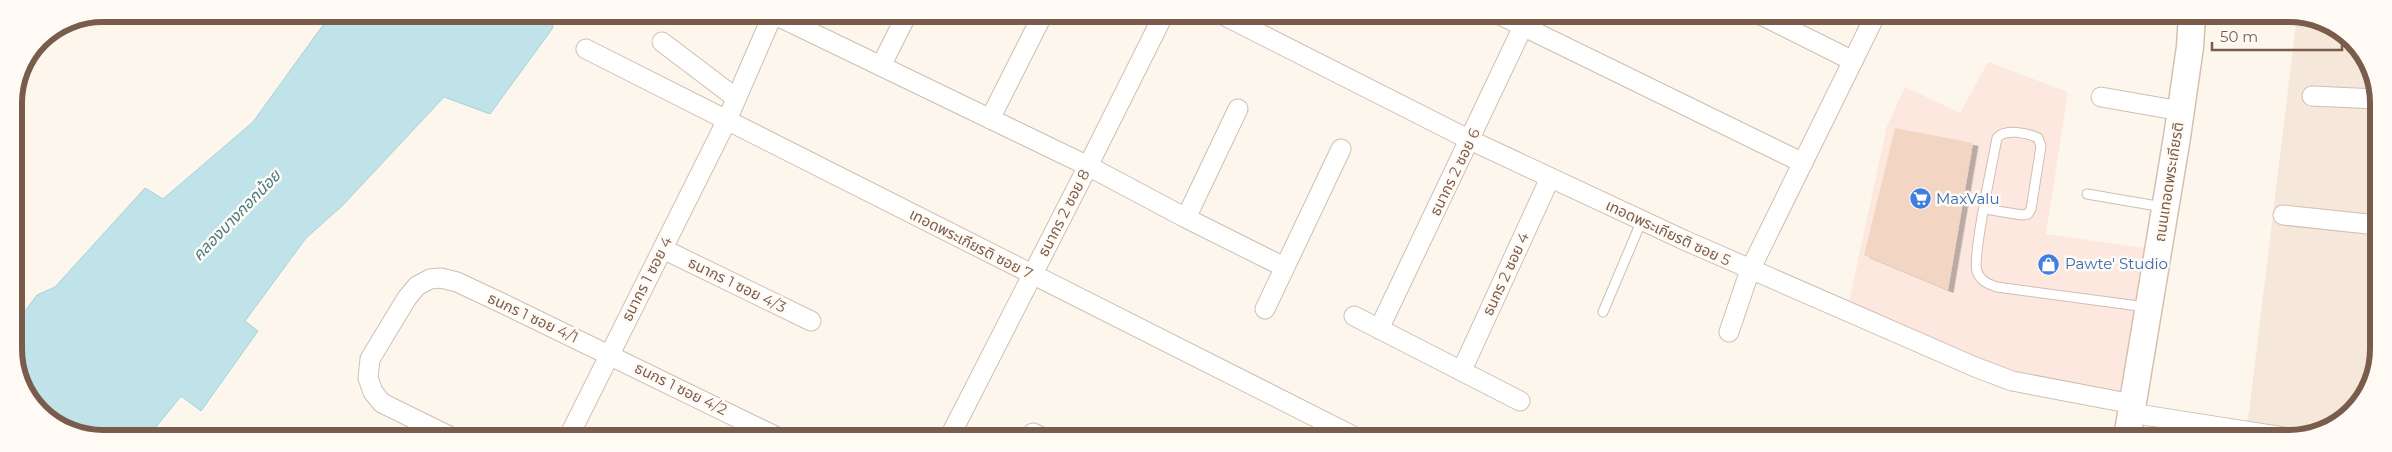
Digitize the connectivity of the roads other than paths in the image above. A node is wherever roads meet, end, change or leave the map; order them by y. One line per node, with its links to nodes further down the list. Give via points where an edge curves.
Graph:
1 (769, 22): 17 (street, ธนากร 1 ซอย 4)
2 (790, 22): 15 (street)
3 (903, 22): 15 (street)
4 (1039, 22): 22 (street)
5 (1160, 22): 27 (street, ธนากร 2 ซอย 8)
6 (1237, 22): 24 (street, เทอดพระเกียรติ ซอย 5)
7 (1525, 22): 24 (street, ธนากร 2 ซอย 6)
8 (1530, 22): 26 (street)
9 (1774, 22): 14 (street)
10 (1872, 22): 14 (street)
11 (2191, 22): 21 (main road, ถนนเทอดพระเกียรติ)
12 (662, 42): 17 (street)
13 (586, 49): 23 (street, เทอดพระเกียรติ ซอย 7)
14 (1853, 61): 26 (street)
15 (881, 66): 22 (street)
16 (2312, 96): 19 (street)
17 (736, 98): 23 (street, ธนากร 1 ซอย 4)
18 (2102, 98): 21 (street)
19 (2369, 99)
20 (1238, 109): 33 (street)
21 (2181, 111): 30 (main road, ถนนเทอดพระเกียรติ)
22 (990, 119): 27 (street)
23 (727, 120): 36 (street, ธนากร 1 ซอย 4); 39 (street, เทอดพระเกียรติ ซอย 7)
24 (1470, 140): 28 (street, เทอดพระเกียรติ ซอย 5); 45 (street, ธนากร 2 ซอย 6)
25 (1341, 149): 37 (street)
26 (1803, 163): 38 (street)
27 (1088, 166): 33 (street); 39 (street, ธนากร 2 ซอย 8)
28 (1550, 178): 34 (street, เทอดพระเกียรติ ซอย 5); 48 (street, ธนกร 2 ซอย 4)
29 (2087, 194): 30 (lane)
30 (2166, 207): 40 (main road, ถนนเทอดพระเกียรติ)
31 (1985, 209): 31 (lane, via 1997,138 2007,132 2038,138 2041,146 2028,214); 40 (lane, via 1977,271 1984,283)
32 (2284, 215): 35 (street)
33 (1186, 218): 37 (street)
34 (1642, 220): 38 (street, เทอดพระเกียรติ ซอย 5); 42 (lane)
35 (2370, 225)
36 (662, 249): 44 (street, ธนากร 1 ซอย 4/3); 47 (street, ธนากร 1 ซอย 4)
37 (1284, 266): 41 (street)
38 (1750, 270): 46 (street); 50 (street, เทอดพระเกียรติ ซอย 5, via 2012,381)
39 (1032, 276): 54 (street, ธนากร 2 ซอย 8); 55 (street, เทอดพระเกียรติ ซอย 7)
40 (2149, 307): 50 (main road, ถนนเทอดพระเกียรติ)
41 (1265, 309)
42 (1603, 312)
43 (1354, 316): 45 (street)
44 (811, 321)
45 (1379, 329): 48 (street)
46 (1729, 332)
47 (610, 354): 51 (street, ธนกร 1 ซอย 4/1, via 457,282 430,279 407,298 370,359 368,378 382,403); 52 (street, ธนากร 1 ซอย 4); 53 (street, ธนกร 1 ซอย 4/2)
48 (1462, 370): 49 (street)
49 (1520, 401)
50 (2130, 418): 56 (street, เทอดพระเกียรติ ซอย 5)
51 (437, 430)
52 (572, 430)
53 (763, 430)
54 (953, 430)
55 (1342, 430)
56 (2226, 430)

